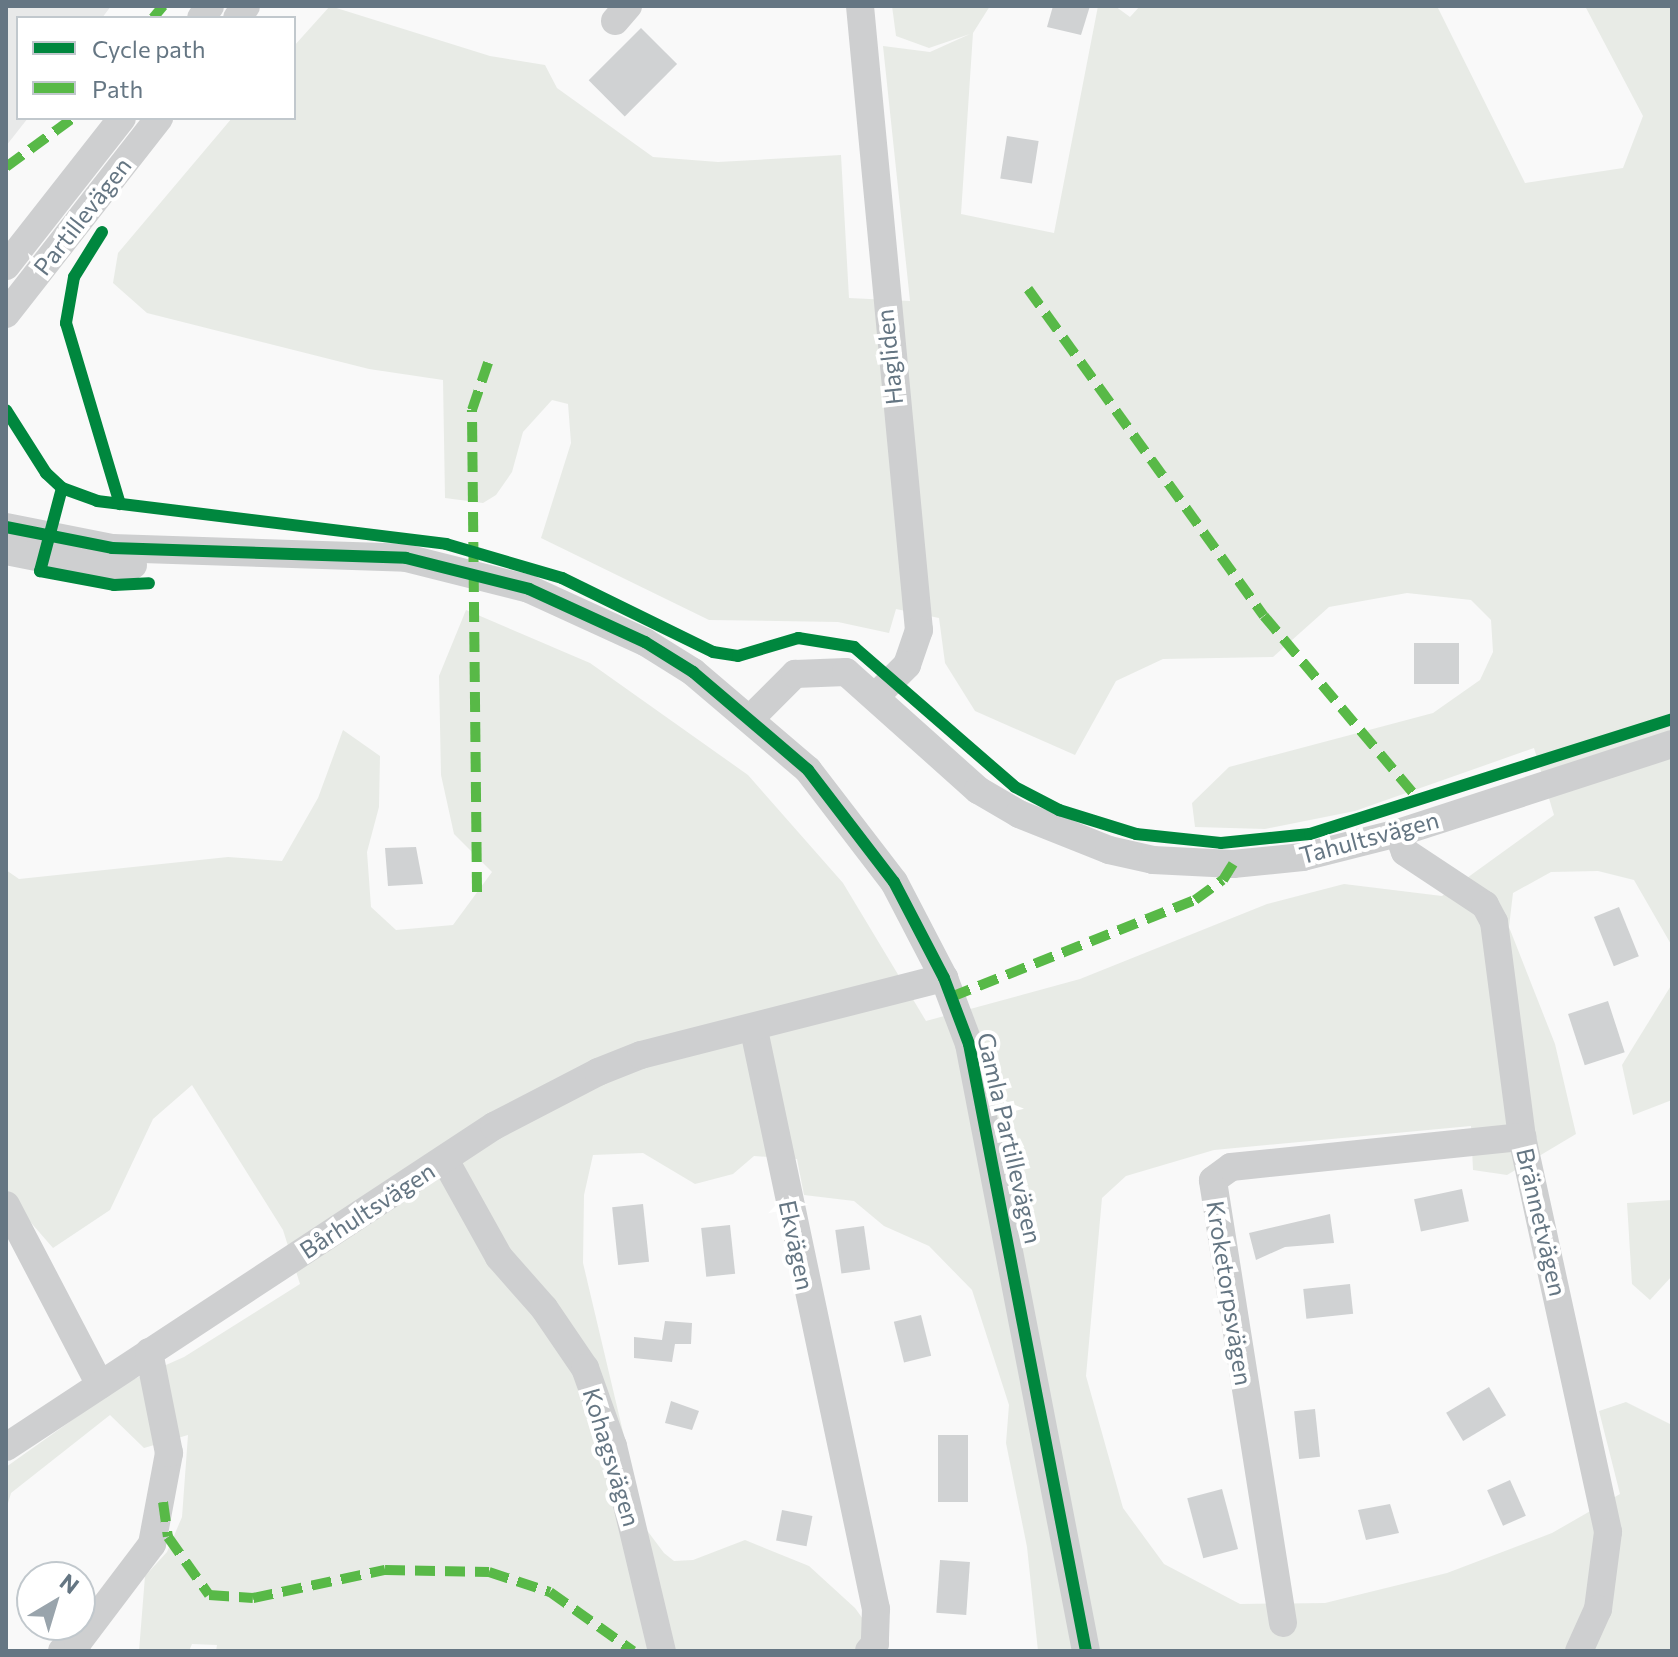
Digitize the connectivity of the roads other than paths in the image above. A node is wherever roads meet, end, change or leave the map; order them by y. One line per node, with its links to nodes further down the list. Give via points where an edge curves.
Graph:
1 (860, 6): 9 (street, Hagliden, via 883,302 919,630 907,665)
2 (120, 120): 4 (street, Partillevägen)
3 (157, 120): 5 (street, Partillevägen)
4 (6, 266)
5 (6, 314)
6 (6, 527): 8 (street, Gamla Partillevägen, via 76,544)
7 (6, 551): 8 (street, Gamla Partillevägen, via 81,566)
8 (188, 554): 10 (street, Gamla Partillevägen, via 335,551 474,573 529,589 645,642)
9 (878, 694): 10 (street, Tahultsvägen, via 846,672 812,669 780,684); 12 (street, Tahultsvägen, via 978,790 1059,833 1109,850 1153,860 1233,864 1303,857)
10 (752, 717): 13 (street, Gamla Partillevägen, via 835,799 873,849)
11 (1672, 744): 12 (street, Tahultsvägen)
12 (1398, 833): 15 (street, Brännetvägen, via 1405,852 1485,905 1494,922)
13 (944, 978): 14 (street); 25 (street, Gamla Partillevägen, via 969,1044 999,1182)
14 (754, 1030): 16 (street, Bårhultsvägen, via 641,1055 598,1072); 24 (street, Ekvägen, via 876,1609 875,1644)
15 (1522, 1137): 21 (street, Kroketorpsvägen, via 1231,1167 1213,1180); 26 (street, Brännetvägen, via 1608,1532 1598,1609)
16 (445, 1160): 18 (street, Bårhultsvägen); 23 (street, Kohagsvägen, via 464,1204 499,1257 544,1308 585,1368 613,1446)
17 (6, 1205): 19 (street)
18 (149, 1352): 19 (street, Bårhultsvägen); 22 (street, via 169,1453 152,1544 78,1642)
19 (100, 1385): 20 (street, Bårhultsvägen)
20 (6, 1447)
21 (1283, 1623)
22 (62, 1651)
23 (662, 1651)
24 (869, 1651)
25 (1086, 1651)
26 (1579, 1651)

